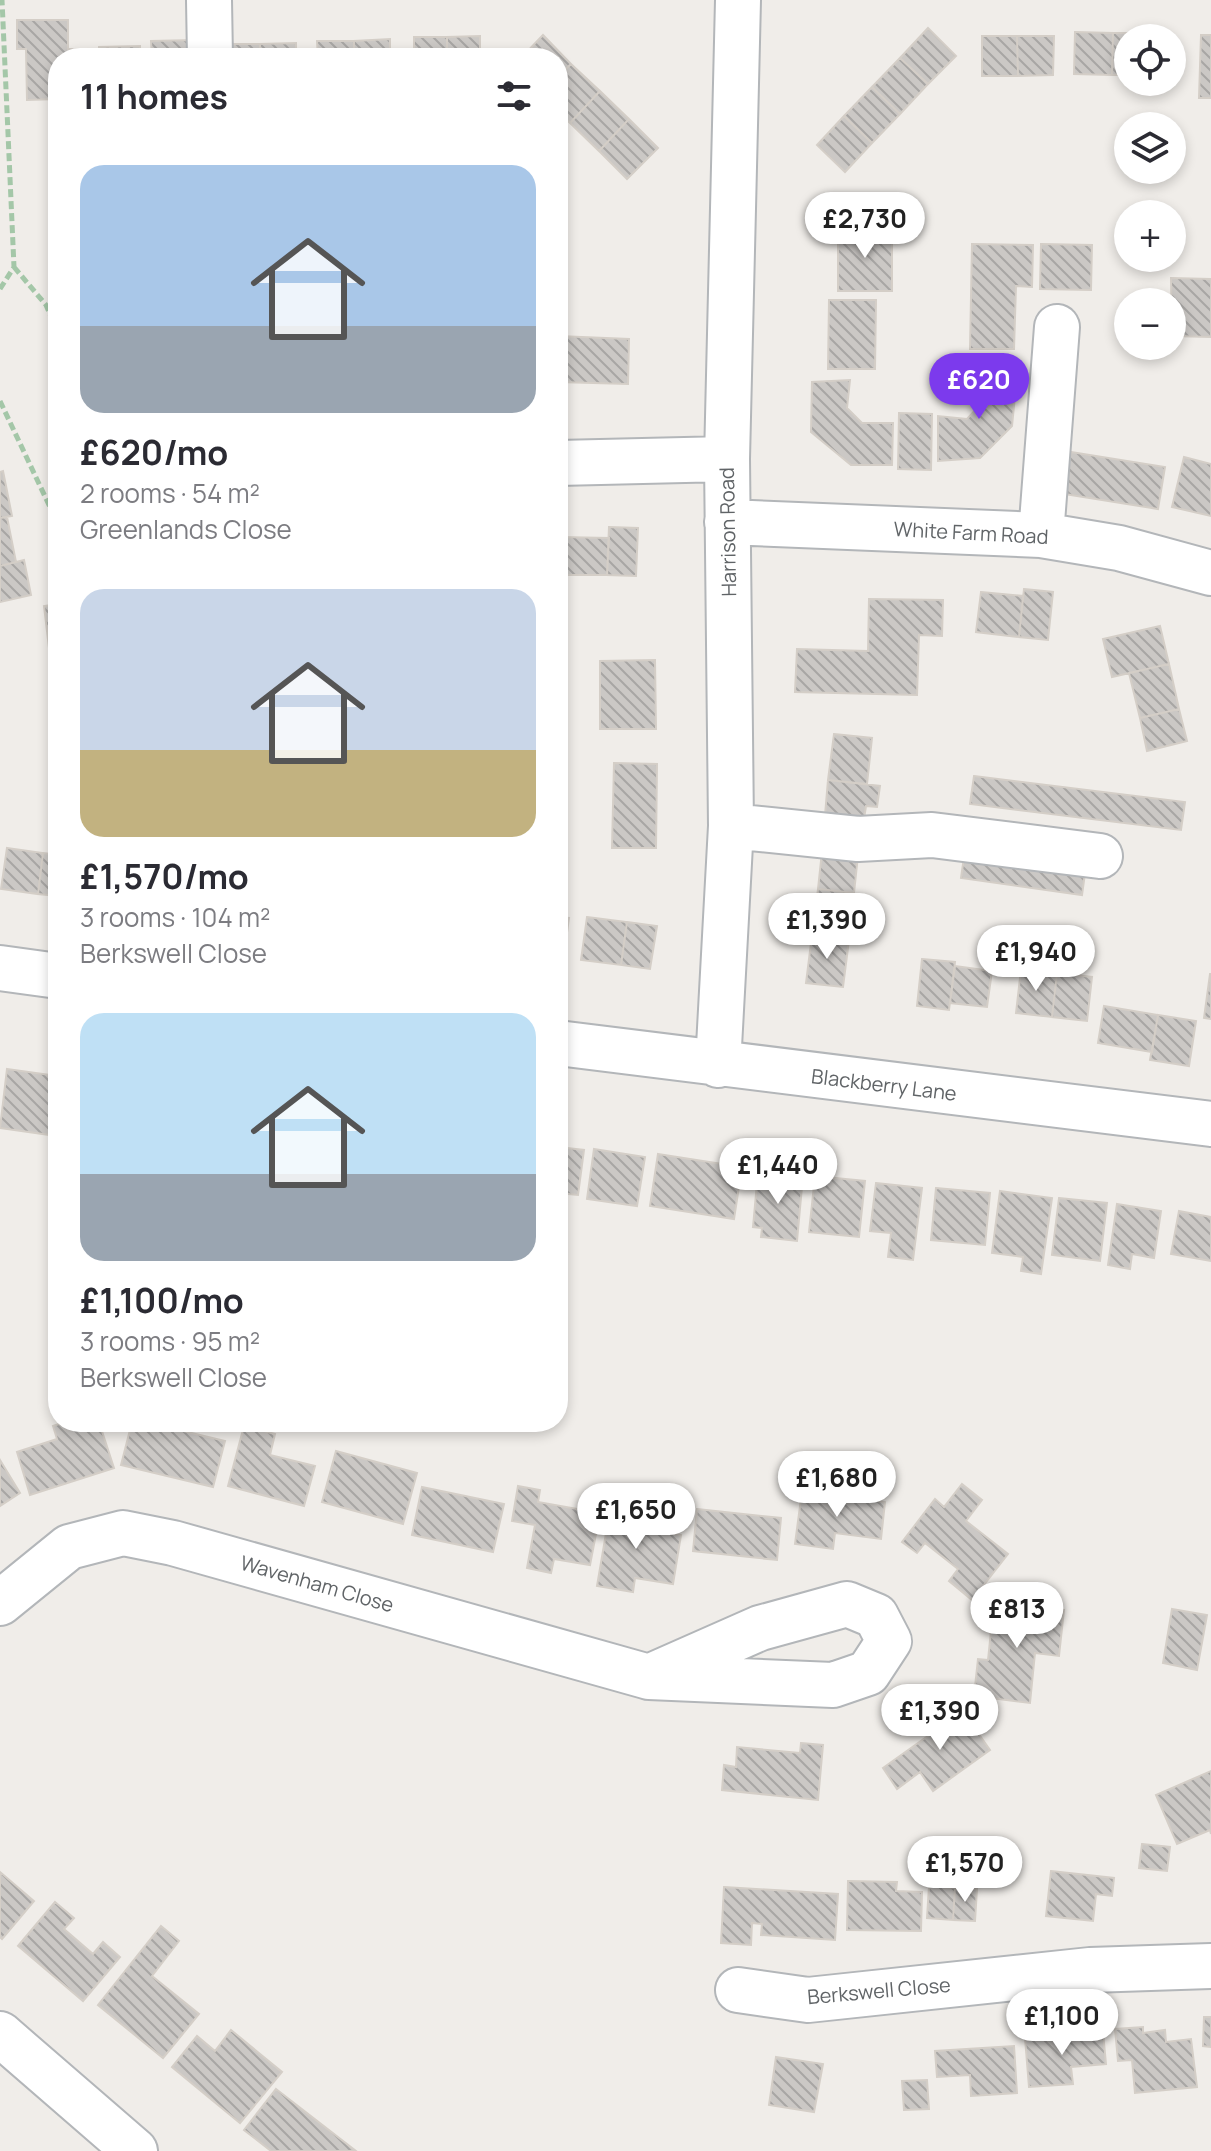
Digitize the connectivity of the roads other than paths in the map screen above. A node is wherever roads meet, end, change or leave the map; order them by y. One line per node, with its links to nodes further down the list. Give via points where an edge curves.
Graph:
1 (209, 0): 3 (street)
2 (738, 0): 5 (street, Harrison Road)
3 (210, 48)
4 (1057, 327): 8 (street)
5 (727, 459): 6 (street); 7 (street, Harrison Road)
6 (568, 463)
7 (727, 522): 8 (street, White Farm Road); 10 (street, Harrison Road)
8 (1041, 535): 9 (street, White Farm Road, via 1119,548)
9 (1211, 573)
10 (731, 826): 11 (street, via 858,839 932,835); 15 (street, Harrison Road)
11 (1100, 856)
12 (0, 968): 13 (street)
13 (48, 975)
14 (568, 1044): 15 (street, Blackberry Lane)
15 (718, 1065): 16 (street, Blackberry Lane)
16 (1211, 1124)
17 (0, 1603): 18 (street, Wavenham Close, via 69,1547 123,1533)
18 (649, 1677)
19 (1211, 1966): 20 (street, Berkswell Close, via 1090,1970 808,2000)
20 (738, 1990)
21 (0, 2034): 22 (street)
22 (135, 2151)

